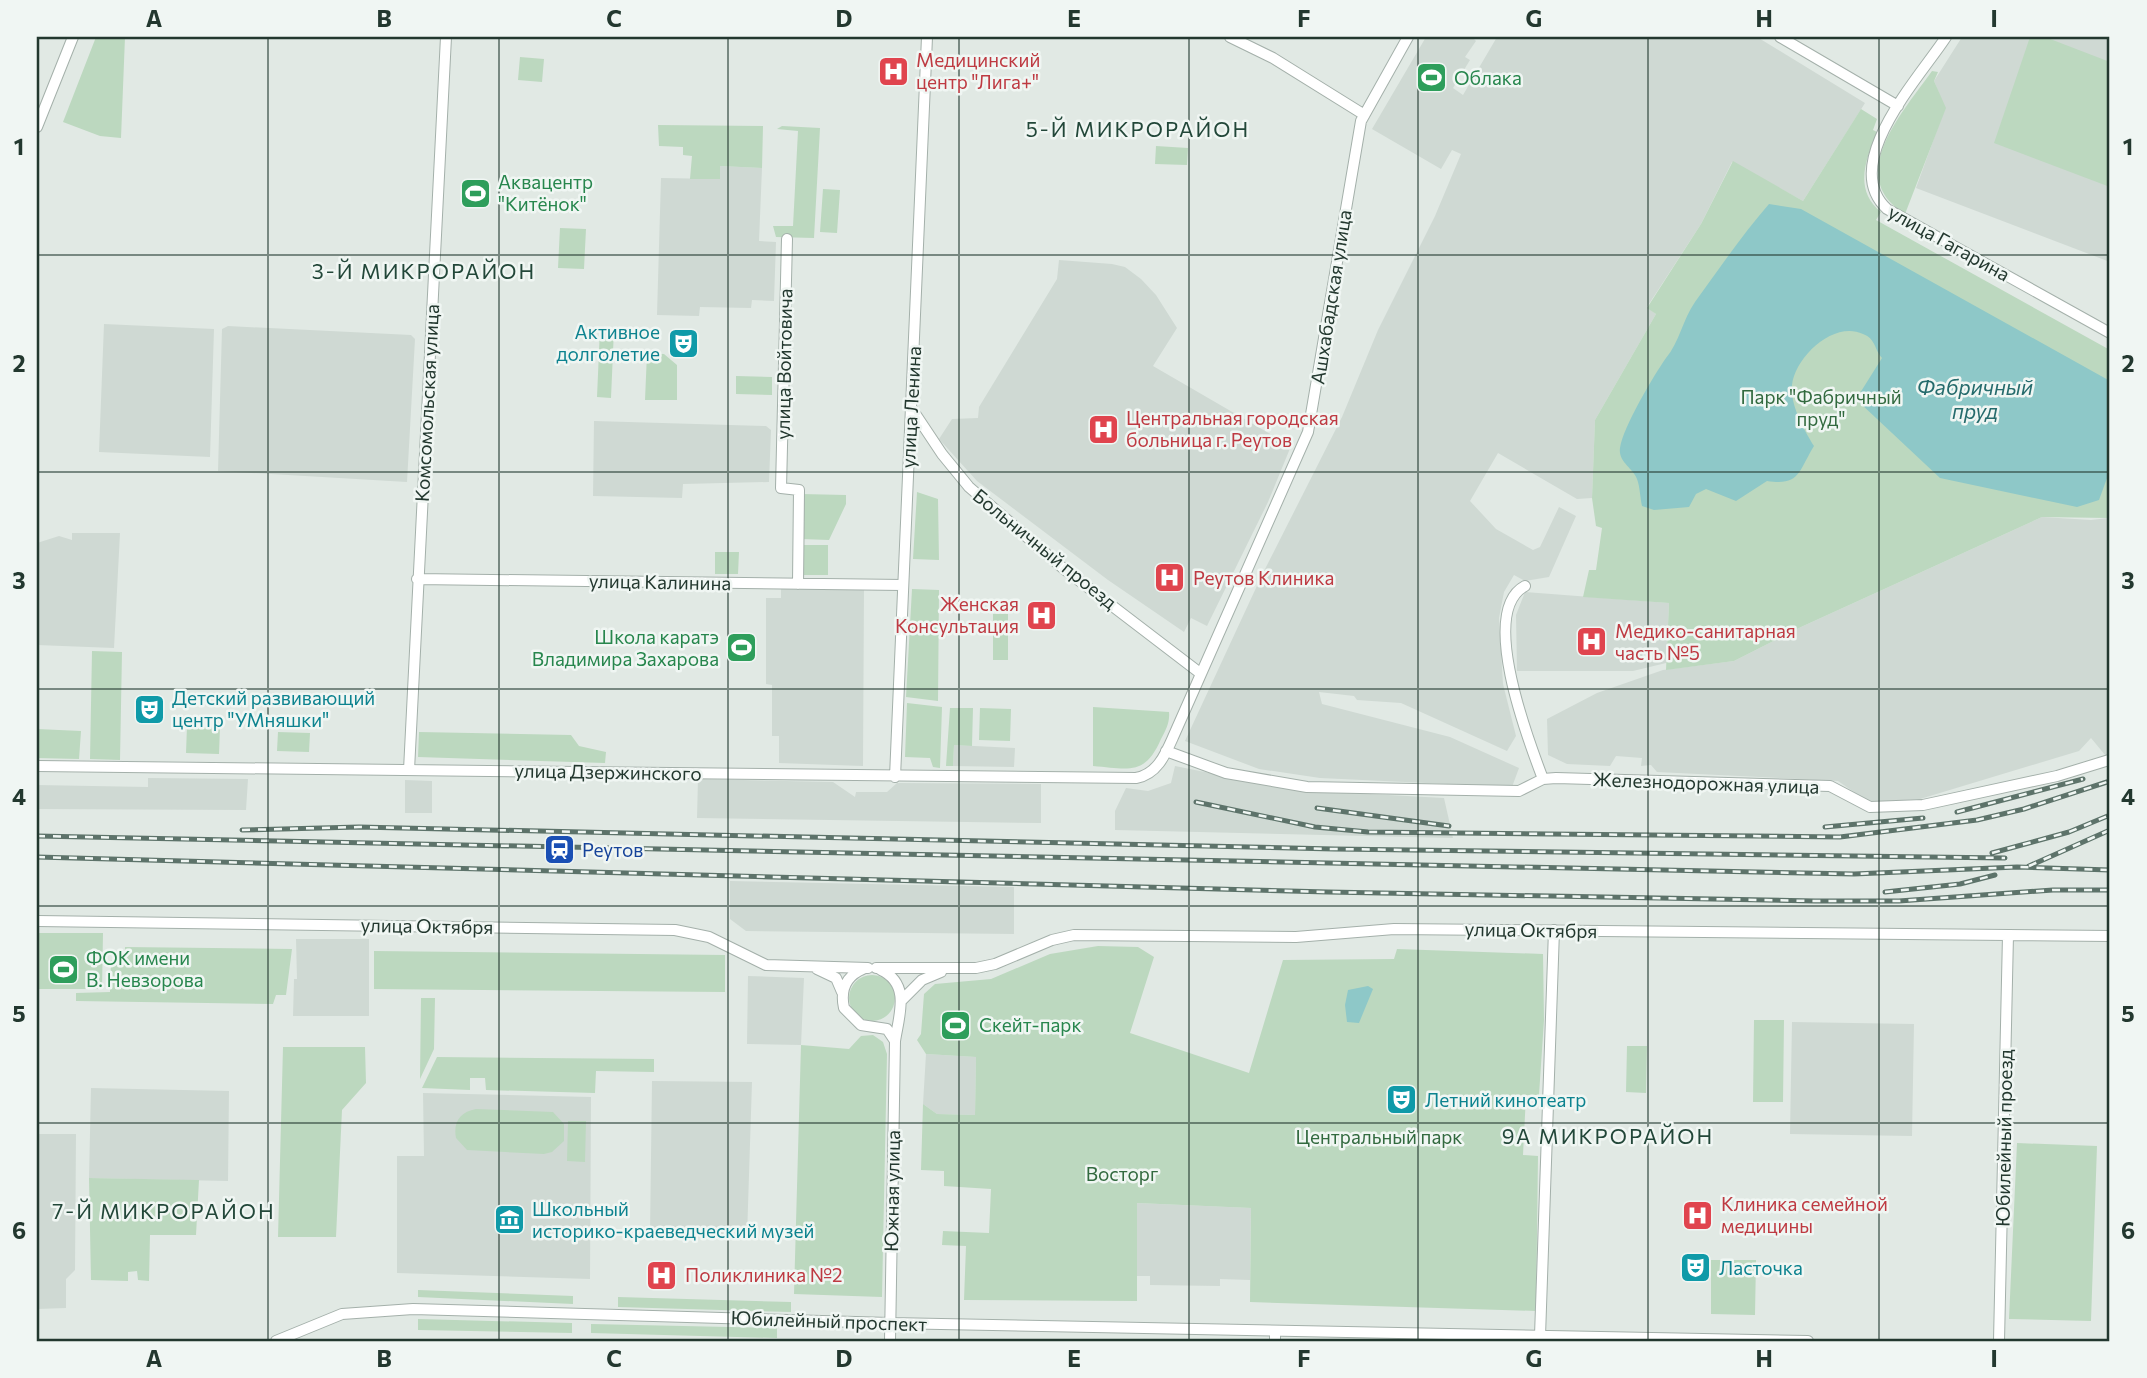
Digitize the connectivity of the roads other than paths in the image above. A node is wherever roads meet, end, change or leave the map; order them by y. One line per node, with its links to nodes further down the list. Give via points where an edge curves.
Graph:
1 (73, 37): 10 (street)
2 (446, 37): 14 (street, Комсомольская улица)
3 (927, 37): 13 (street, улица Ленина)
4 (1230, 37): 9 (street)
5 (1408, 37): 9 (street, Ашхабадская улица)
6 (1780, 37): 8 (street)
7 (1946, 37): 8 (street, улица Гагарина)
8 (1898, 106): 12 (street, улица Гагарина, via 1875,151 1872,187 1877,201)
9 (1363, 114): 18 (street, Ашхабадская улица, via 1311,423)
10 (37, 127)
11 (788, 239): 15 (street, улица Войтовича, via 781,488 799,489)
12 (2110, 333)
13 (910, 406): 16 (street, улица Ленина); 18 (street, Больничный проезд, via 953,469 983,500)
14 (417, 579): 15 (street, улица Калинина); 22 (street, Комсомольская улица)
15 (798, 584): 16 (street, улица Калинина)
16 (903, 585): 23 (street, улица Ленина)
17 (1525, 586): 24 (street, via 1513,596 1506,620 1509,672)
18 (1200, 673): 19 (street, Ашхабадская улица)
19 (1166, 751): 23 (street, улица Дзержинского, via 1153,771 1136,778); 24 (street, Железнодорожная улица, via 1226,773 1307,787 1519,791)
20 (2109, 760): 24 (street, Железнодорожная улица, via 1925,805 1870,807 1830,786)
21 (37, 766): 22 (street, улица Дзержинского)
22 (409, 770): 23 (street, улица Дзержинского)
23 (895, 777)
24 (1544, 779)
25 (37, 921): 29 (street, улица Октября, via 675,930 709,937 766,965)
26 (1554, 930): 27 (street, улица Октября); 31 (street, улица Октября, via 1373,929 1296,937 1074,935 995,964); 38 (street)
27 (2008, 935): 28 (street, улица Октября); 42 (street, Юбилейный проезд)
28 (2110, 936)
29 (810, 967): 30 (street, улица Октября); 32 (street, улица Октября, via 836,978)
30 (872, 968): 31 (street, улица Октября); 32 (street, via 853,974); 33 (street, via 896,980)
31 (959, 969): 33 (street, улица Октября, via 929,976 909,990)
32 (842, 992): 34 (street, via 848,1015 860,1025)
33 (901, 1005): 34 (street, via 892,1020); 35 (street, Южная улица)
34 (875, 1027): 35 (street, via 887,1029)
35 (895, 1041): 36 (street, Южная улица)
36 (890, 1323): 37 (street, Юбилейный проспект); 39 (street, Юбилейный проспект, via 392,1309 342,1314); 40 (street, Южная улица)
37 (1275, 1336): 38 (street, Юбилейный проспект)
38 (1541, 1336): 41 (street, Юбилейный проспект)
39 (276, 1341)
40 (890, 1341)
41 (1808, 1341)
42 (1999, 1341)

